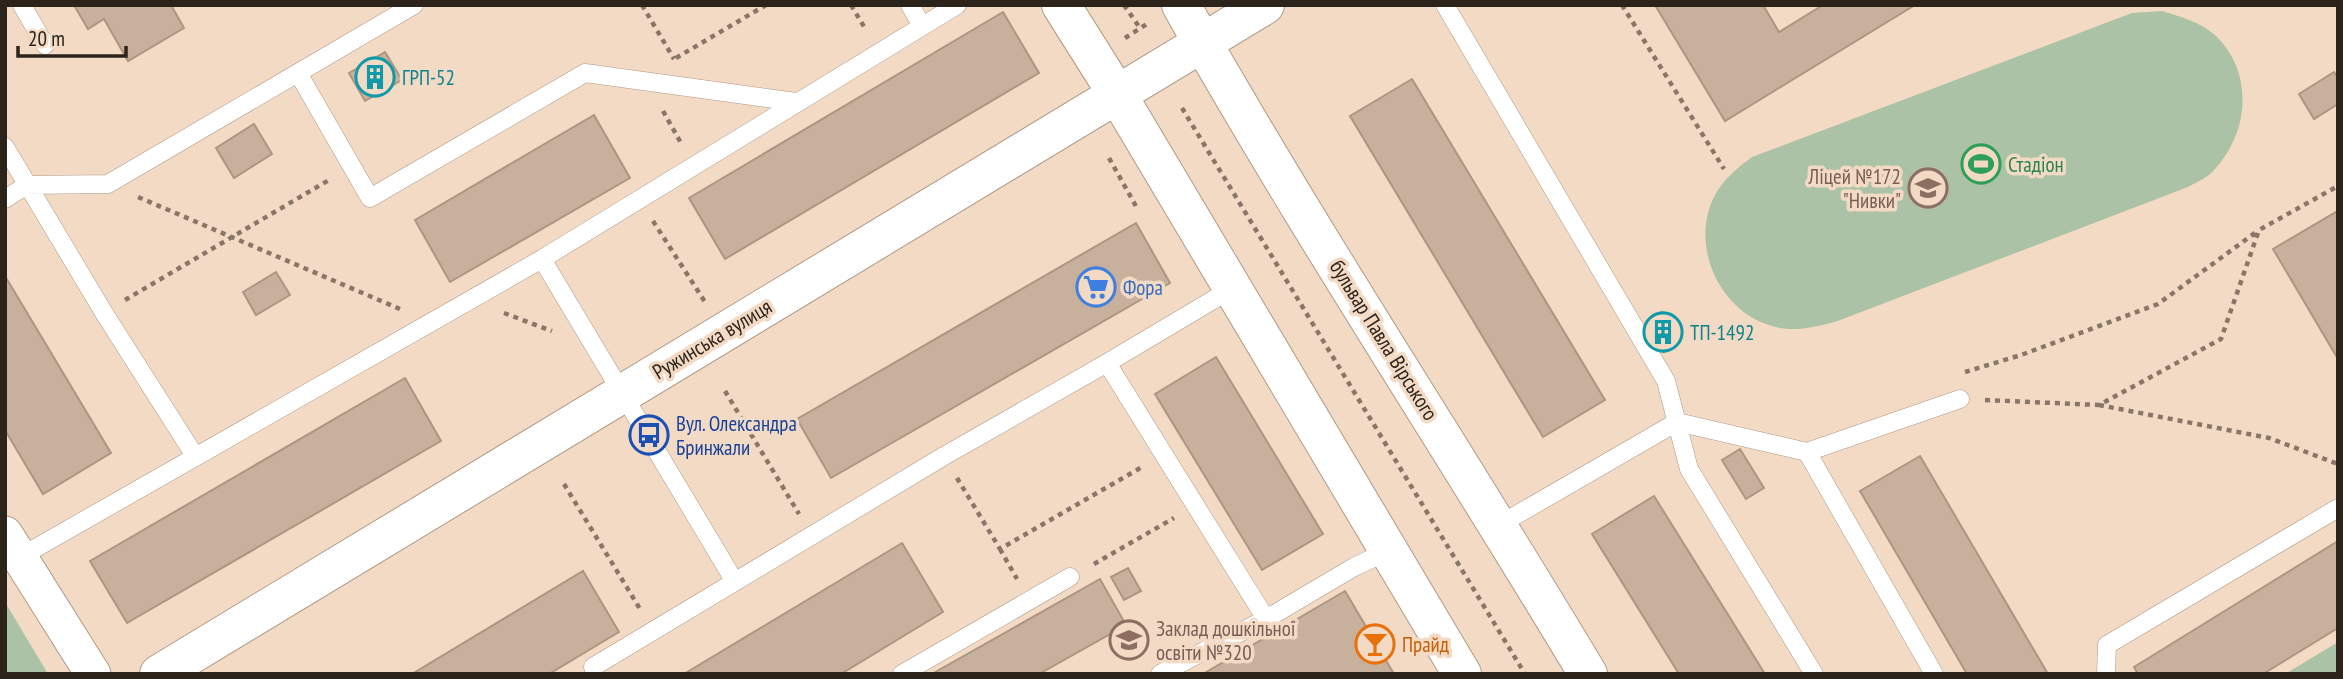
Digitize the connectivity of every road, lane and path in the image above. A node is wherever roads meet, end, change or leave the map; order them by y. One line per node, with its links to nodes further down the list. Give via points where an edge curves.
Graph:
1 (22, 5): 17 (lane)
2 (414, 5): 19 (lane)
3 (642, 5): 18 (path)
4 (766, 5): 18 (path)
5 (909, 5): 13 (lane)
6 (957, 5): 13 (lane)
7 (1061, 5): 21 (street)
8 (1124, 5): 14 (path)
9 (1265, 5): 16 (street, Ружинська вулиця)
10 (1445, 5): 48 (lane, via 1666,381)
11 (1622, 5): 27 (path)
12 (1166, 13): 14 (path); 16 (street, бульвар Павла Вірського)
13 (922, 26): 22 (lane)
14 (1140, 28): 15 (path)
15 (1118, 42)
16 (1202, 43): 21 (street, Ружинська вулиця); 57 (street, бульвар Павла Вірського)
17 (44, 45)
18 (674, 60): 20 (path)
19 (298, 73): 26 (lane); 28 (lane)
20 (646, 82): 22 (lane); 25 (path); 26 (lane, via 585,73 370,198)
21 (1117, 94): 36 (street); 45 (street, Ружинська вулиця)
22 (796, 103): 25 (lane)
23 (1182, 108): 71 (path)
24 (5, 147): 29 (lane)
25 (694, 165): 32 (lane)
26 (351, 167): 34 (path)
27 (1724, 169)
28 (108, 184): 29 (lane); 34 (path)
29 (27, 185): 31 (lane); 39 (lane)
30 (2338, 186): 33 (path)
31 (5, 199)
32 (639, 199): 35 (lane); 38 (path)
33 (2259, 230): 43 (path, via 2158,304); 47 (path, via 2221,339)
34 (232, 237): 39 (path); 40 (path)
35 (542, 259): 37 (lane); 41 (lane)
36 (1233, 288): 42 (lane); 60 (street)
37 (468, 300): 40 (lane); 41 (path)
38 (707, 306)
39 (104, 313): 51 (lane)
40 (431, 322): 51 (lane)
41 (595, 347): 45 (lane)
42 (1107, 363): 50 (lane); 52 (lane)
43 (1955, 375)
44 (725, 391): 58 (path)
45 (623, 393): 62 (lane); 67 (street, Ружинська вулиця)
46 (1959, 399): 47 (path); 49 (lane)
47 (2099, 405): 53 (path, via 2269,438)
48 (1676, 422): 49 (lane); 57 (lane); 73 (lane, via 1689,469)
49 (1807, 452): 74 (lane)
50 (1164, 454): 52 (path, via 1000,549); 55 (lane)
51 (195, 456): 59 (lane)
52 (944, 456): 58 (lane)
53 (2338, 464)
54 (564, 484): 64 (path)
55 (1196, 505): 61 (path); 63 (lane)
56 (2338, 508): 75 (lane, via 2107,645)
57 (1499, 525): 72 (street, бульвар Павла Вірського)
58 (812, 536): 62 (lane)
59 (12, 546): 66 (street)
60 (1388, 551): 63 (lane); 70 (street)
61 (1070, 577): 68 (lane)
62 (735, 582): 64 (lane)
63 (1266, 619): 69 (lane)
64 (653, 631): 65 (lane)
65 (591, 672)
66 (93, 674)
67 (159, 674)
68 (902, 674)
69 (1160, 674)
70 (1462, 674)
71 (1525, 674)
72 (1588, 674)
73 (1814, 674)
74 (1934, 674)
75 (2106, 674)

